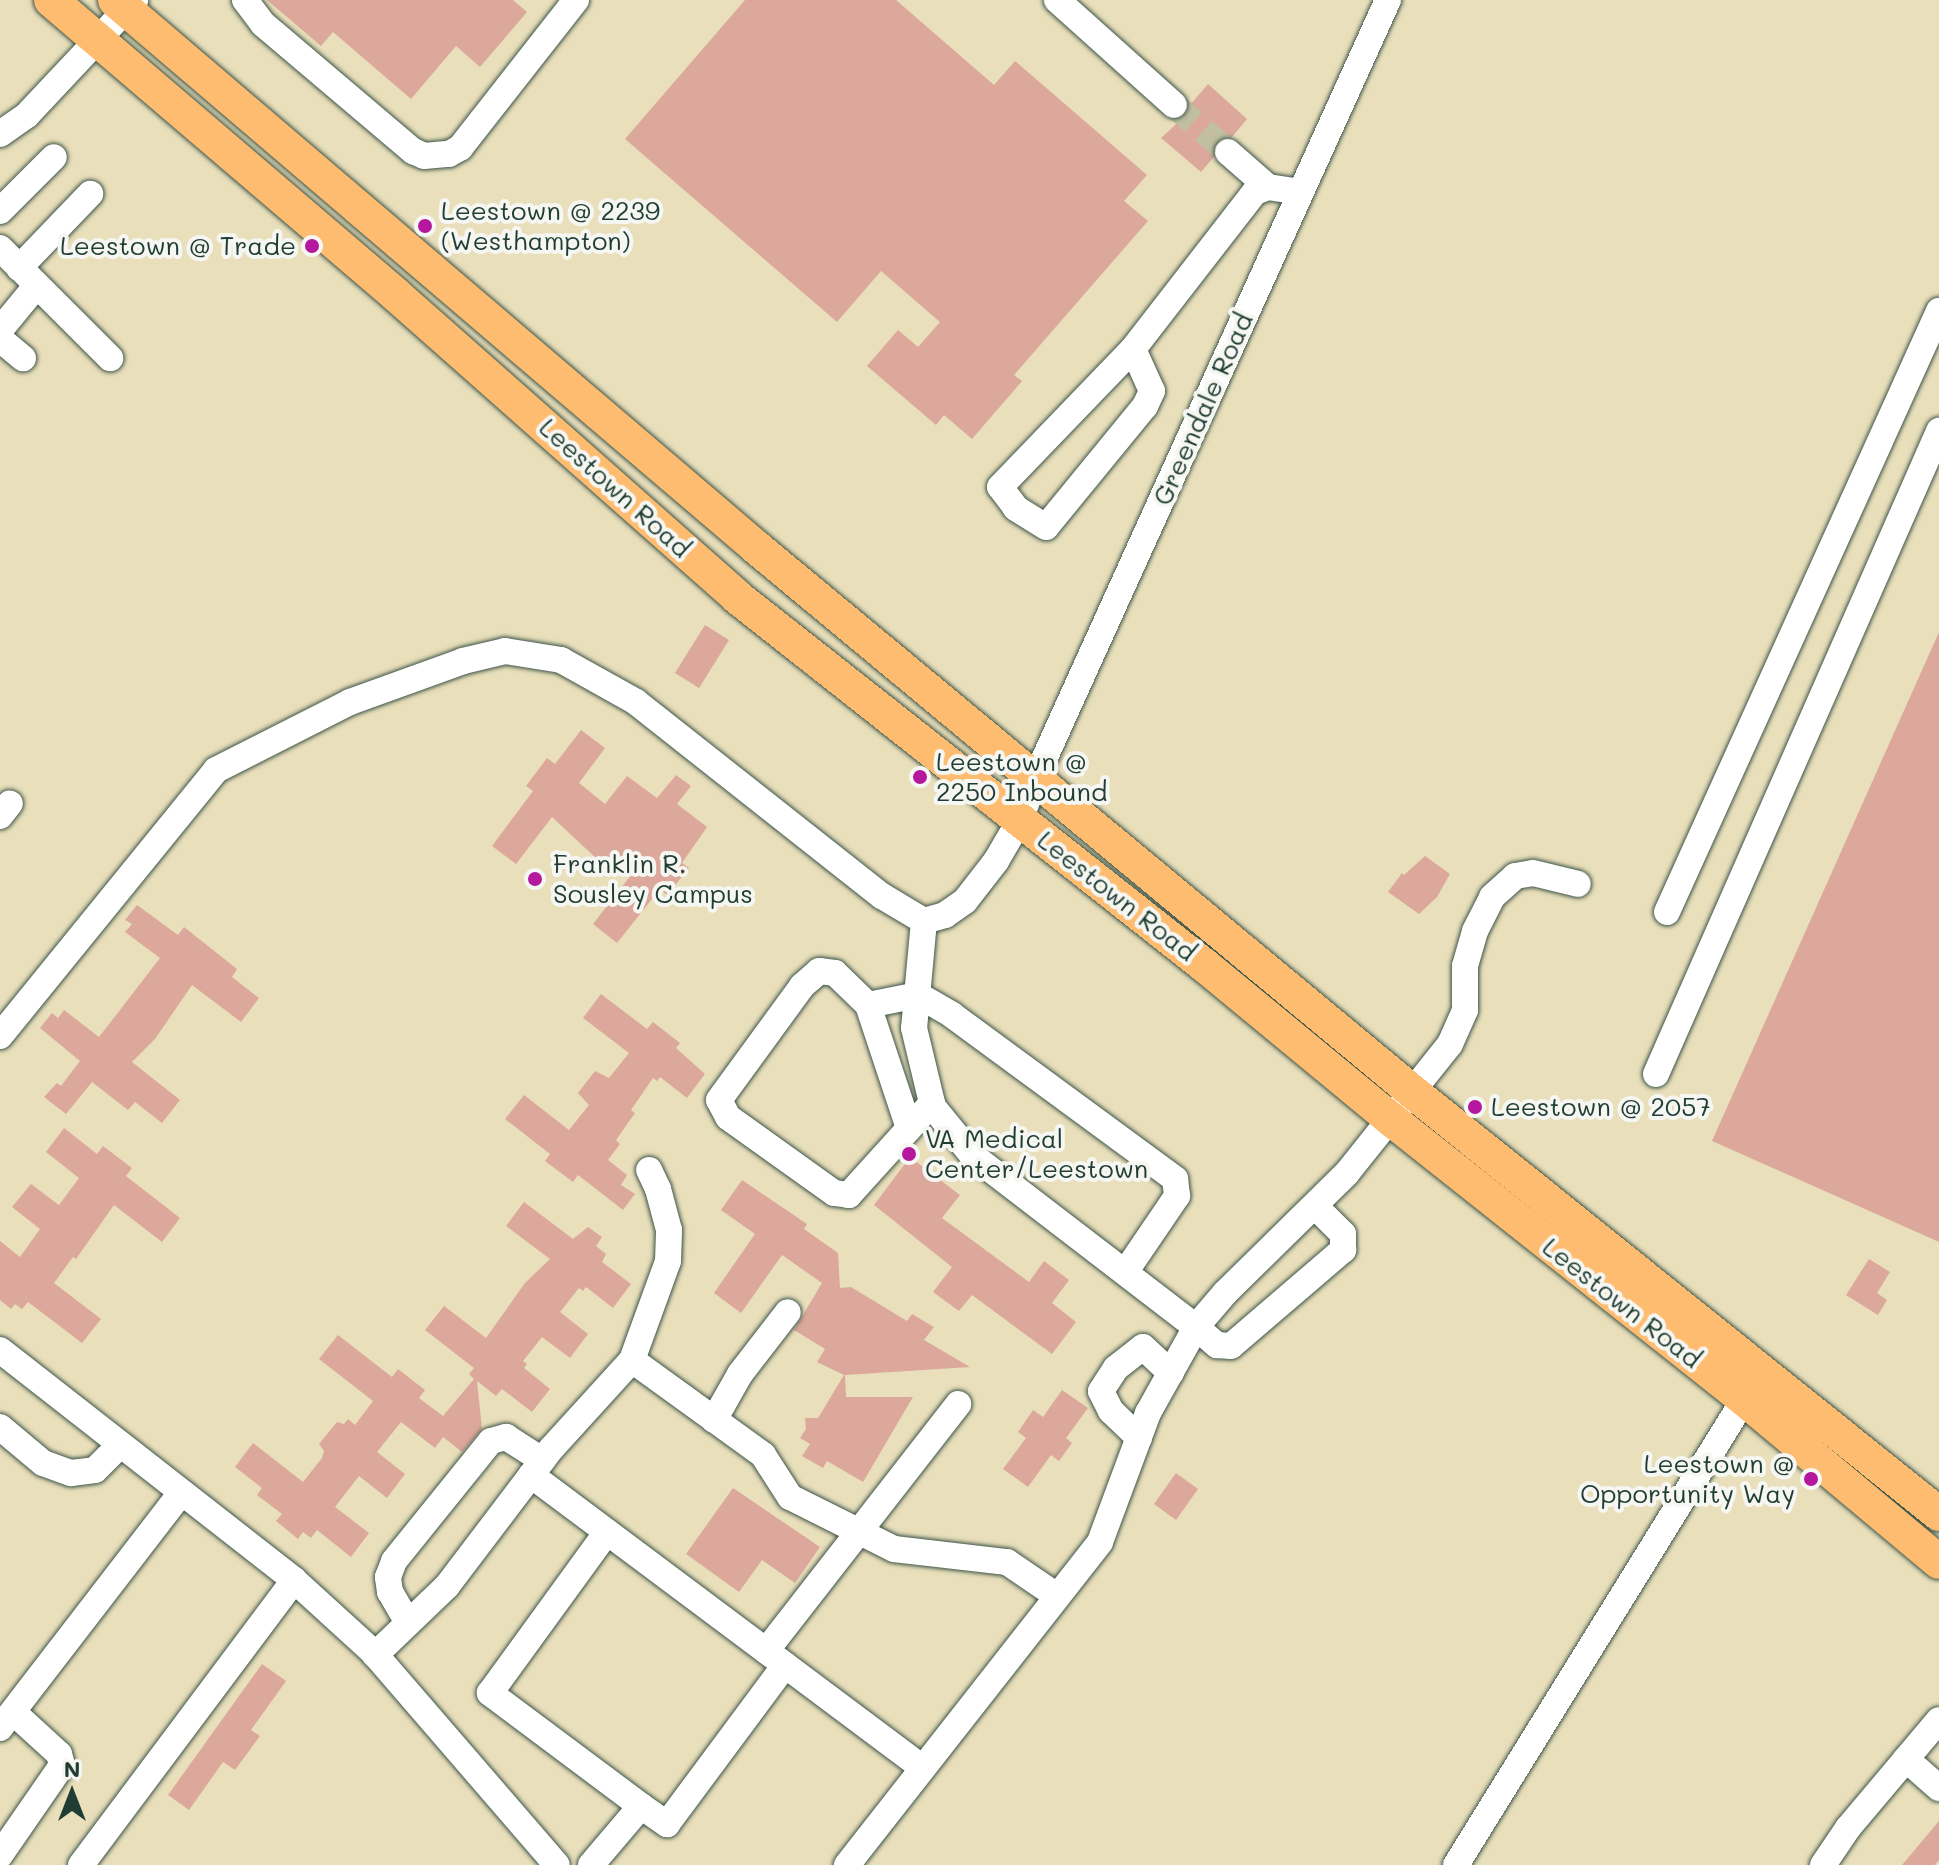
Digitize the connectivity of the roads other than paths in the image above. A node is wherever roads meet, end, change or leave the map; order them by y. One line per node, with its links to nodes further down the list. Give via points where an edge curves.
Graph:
1 (51, 0): 7 (main road, Leestown Road)
2 (245, 0): 3 (street, via 263,24 424,156 460,148)
3 (576, 0)
4 (1057, 0): 8 (street)
5 (1388, 0): 13 (street, Greendale Road)
6 (126, 3): 7 (street); 25 (main road, Leestown Road, via 757,548)
7 (99, 41): 9 (street, via 27,115); 26 (main road, Leestown Road, via 737,597)
8 (1174, 105)
9 (0, 134)
10 (1228, 152): 12 (street)
11 (54, 157): 15 (street)
12 (1268, 187): 13 (street); 21 (street, via 1255,192)
13 (1301, 192): 25 (street, Greendale Road)
14 (90, 194): 17 (street)
15 (0, 211)
16 (0, 248): 17 (street)
17 (28, 277): 19 (street); 23 (street)
18 (1939, 311): 28 (street)
19 (0, 330)
20 (0, 339): 22 (street)
21 (1133, 349): 21 (street, via 1152,391 1145,406 1046,527 1016,508 1000,487)
22 (23, 358)
23 (110, 358)
24 (1939, 431): 33 (street)
25 (1036, 777): 26 (street, Greendale Road); 34 (main road, Leestown Road)
26 (1020, 820): 29 (street, Greendale Road, via 965,901); 36 (main road, Leestown Road)
27 (1578, 884): 34 (street, via 1533,873 1515,876 1492,897 1465,966 1465,1010 1450,1044)
28 (1667, 912)
29 (924, 921): 30 (street); 32 (street, via 882,896 636,702 561,660 505,651 350,702 216,770)
30 (918, 995): 31 (street); 35 (street, via 914,1028); 40 (street, via 1175,1179 1177,1196)
31 (868, 1005): 37 (street); 37 (street, via 835,973 819,971 802,986 719,1100 728,1117 834,1193 849,1195)
32 (0, 1036)
33 (1656, 1074)
34 (1414, 1093): 36 (street); 46 (main road, Leestown Road)
35 (932, 1103): 37 (street); 40 (street, via 973,1156)
36 (1392, 1120): 39 (street); 46 (main road, Leestown Road)
37 (909, 1128)
38 (649, 1170): 44 (street, via 669,1230 668,1261)
39 (1315, 1206): 42 (street); 42 (street, via 1343,1234 1346,1242 1338,1255 1231,1346 1217,1345)
40 (1126, 1271): 42 (street)
41 (788, 1312): 48 (street, via 740,1374)
42 (1196, 1327): 45 (street)
43 (0, 1350): 51 (street)
44 (632, 1360): 48 (street); 52 (street)
45 (1171, 1373): 50 (street); 50 (street, via 1143,1347 1116,1368 1101,1391 1111,1411)
46 (1752, 1385): 54 (main road, Leestown Road); 57 (main road, Leestown Road); 74 (street)
47 (958, 1404): 55 (street)
48 (714, 1420): 55 (street, via 763,1455 790,1497)
49 (0, 1427): 51 (street, via 43,1463 71,1473 95,1470)
50 (1139, 1438): 59 (street, via 1100,1542)
51 (119, 1446): 53 (street)
52 (537, 1468): 56 (street); 60 (street, via 447,1586); 60 (street, via 506,1437 491,1441 394,1561 390,1592)
53 (180, 1494): 58 (street); 63 (street)
54 (1939, 1514)
55 (859, 1531): 59 (street, via 894,1549 1007,1562); 62 (street)
56 (607, 1532): 62 (street); 68 (street, via 490,1693)
57 (1939, 1562)
58 (294, 1580): 61 (street); 70 (street)
59 (1057, 1596): 66 (street)
60 (408, 1623): 61 (street)
61 (375, 1655): 71 (street)
62 (776, 1658): 66 (street); 68 (street, via 667,1824)
63 (7, 1720): 69 (street, via 59,1754 62,1765)
64 (1939, 1720): 65 (street)
65 (1906, 1759): 67 (street); 75 (street)
66 (923, 1768): 73 (street)
67 (1939, 1788)
68 (641, 1806): 72 (street)
69 (0, 1855)
70 (81, 1865)
71 (557, 1865)
72 (591, 1865)
73 (847, 1865)
74 (1456, 1865)
75 (1823, 1865)

